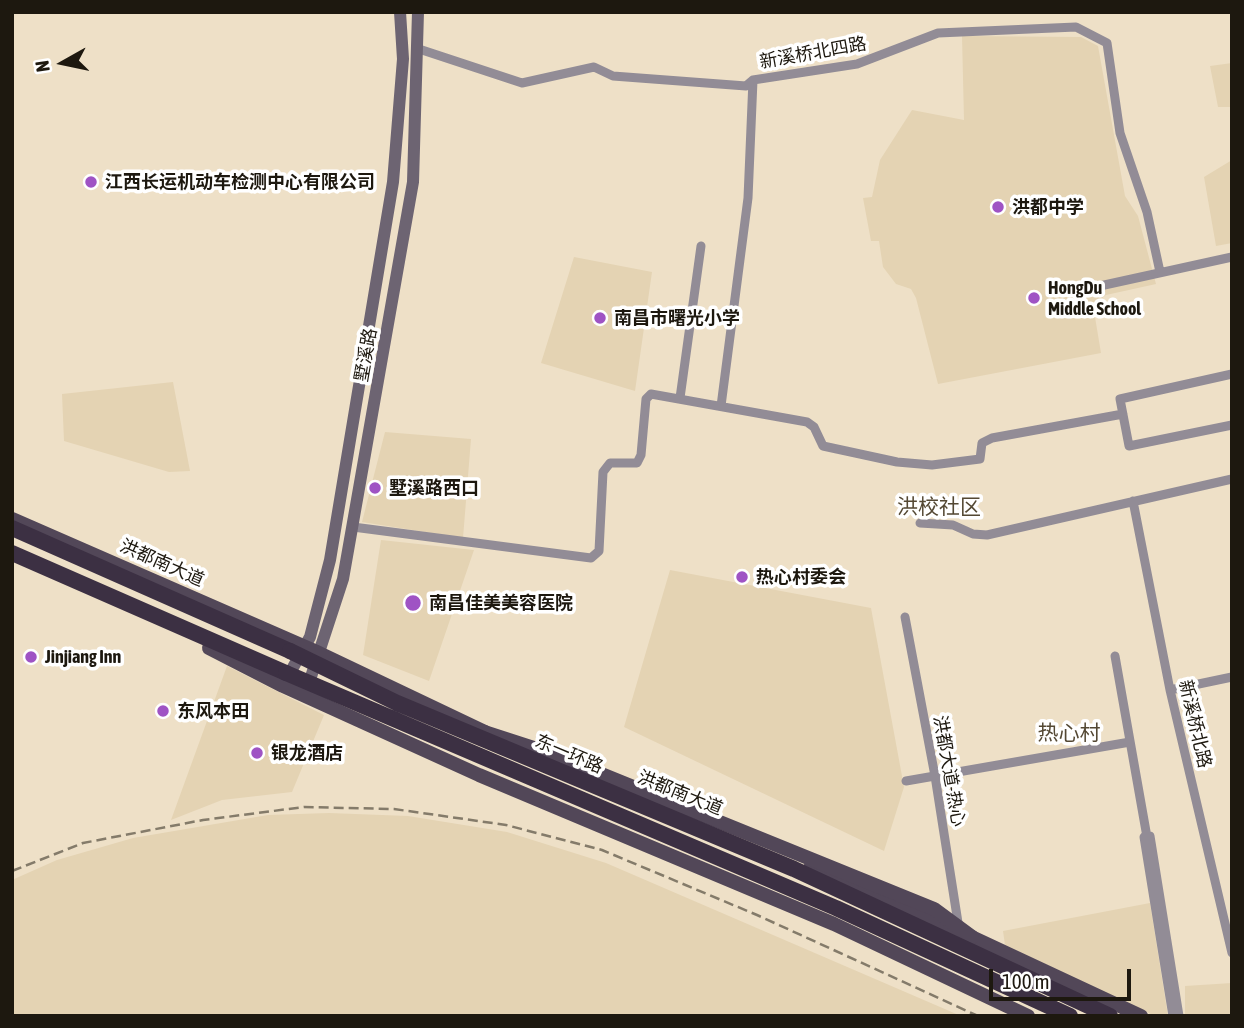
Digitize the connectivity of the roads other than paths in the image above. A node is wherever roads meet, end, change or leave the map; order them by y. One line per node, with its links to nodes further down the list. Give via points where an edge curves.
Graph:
1 (400, 12): 22 (street, 墅溪路, via 403,59 393,182 330,560)
2 (418, 12): 3 (street, 墅溪路)
3 (419, 49): 4 (street, 新溪桥北四路, via 522,83 594,67 613,76 746,86); 18 (street, 墅溪路, via 412,182)
4 (753, 80): 7 (street, 新溪桥北四路, via 857,64 938,33 1076,27 1095,35 1107,43 1120,133 1147,212); 11 (street, via 748,198)
5 (701, 246): 10 (street)
6 (1232, 257): 7 (street)
7 (1160, 272): 8 (street)
8 (1077, 291)
9 (1232, 374): 12 (street, via 1120,398)
10 (680, 398): 11 (street); 18 (street, via 647,396 637,463 606,466 599,551 591,558)
11 (721, 406): 12 (street, via 807,422 823,446 932,465 980,459 982,443 992,439)
12 (1123, 414): 13 (street, via 1129,446)
13 (1232, 425)
14 (1232, 479): 15 (street)
15 (1133, 501): 17 (street, via 987,535 953,525); 27 (street, 新溪桥北路)
16 (12, 519): 22 (main road, 洪都南大道)
17 (920, 523)
18 (353, 527): 23 (street, 墅溪路)
19 (12, 528): 29 (highway, 东一环路, bridge)
20 (14, 555): 26 (main road); 37 (highway, bridge, via 836,908)
21 (905, 617): 31 (street, 洪都大道-热心)
22 (304, 647): 23 (main road, 洪都南大道); 26 (street, 墅溪路)
23 (320, 653): 28 (street, 墅溪路); 34 (main road, 洪都南大道, via 520,749)
24 (1115, 656): 30 (street)
25 (1232, 677): 27 (street)
26 (283, 686): 28 (main road)
27 (1170, 690): 35 (street, 新溪桥北路)
28 (305, 696): 36 (main road, via 479,775 834,924)
29 (397, 703): 34 (main road, bridge, via 552,754 934,909); 38 (highway, 东一环路, bridge, via 794,869)
30 (1130, 742): 31 (street); 33 (street)
31 (935, 776): 32 (street); 34 (street, 洪都大道-热心)
32 (906, 781)
33 (1147, 837): 40 (street); 41 (street)
34 (965, 935): 39 (main road, 洪都南大道)
35 (1232, 953)
36 (1028, 1016)
37 (1070, 1016)
38 (1110, 1016)
39 (1142, 1016)
40 (1173, 1016)
41 (1179, 1016)

